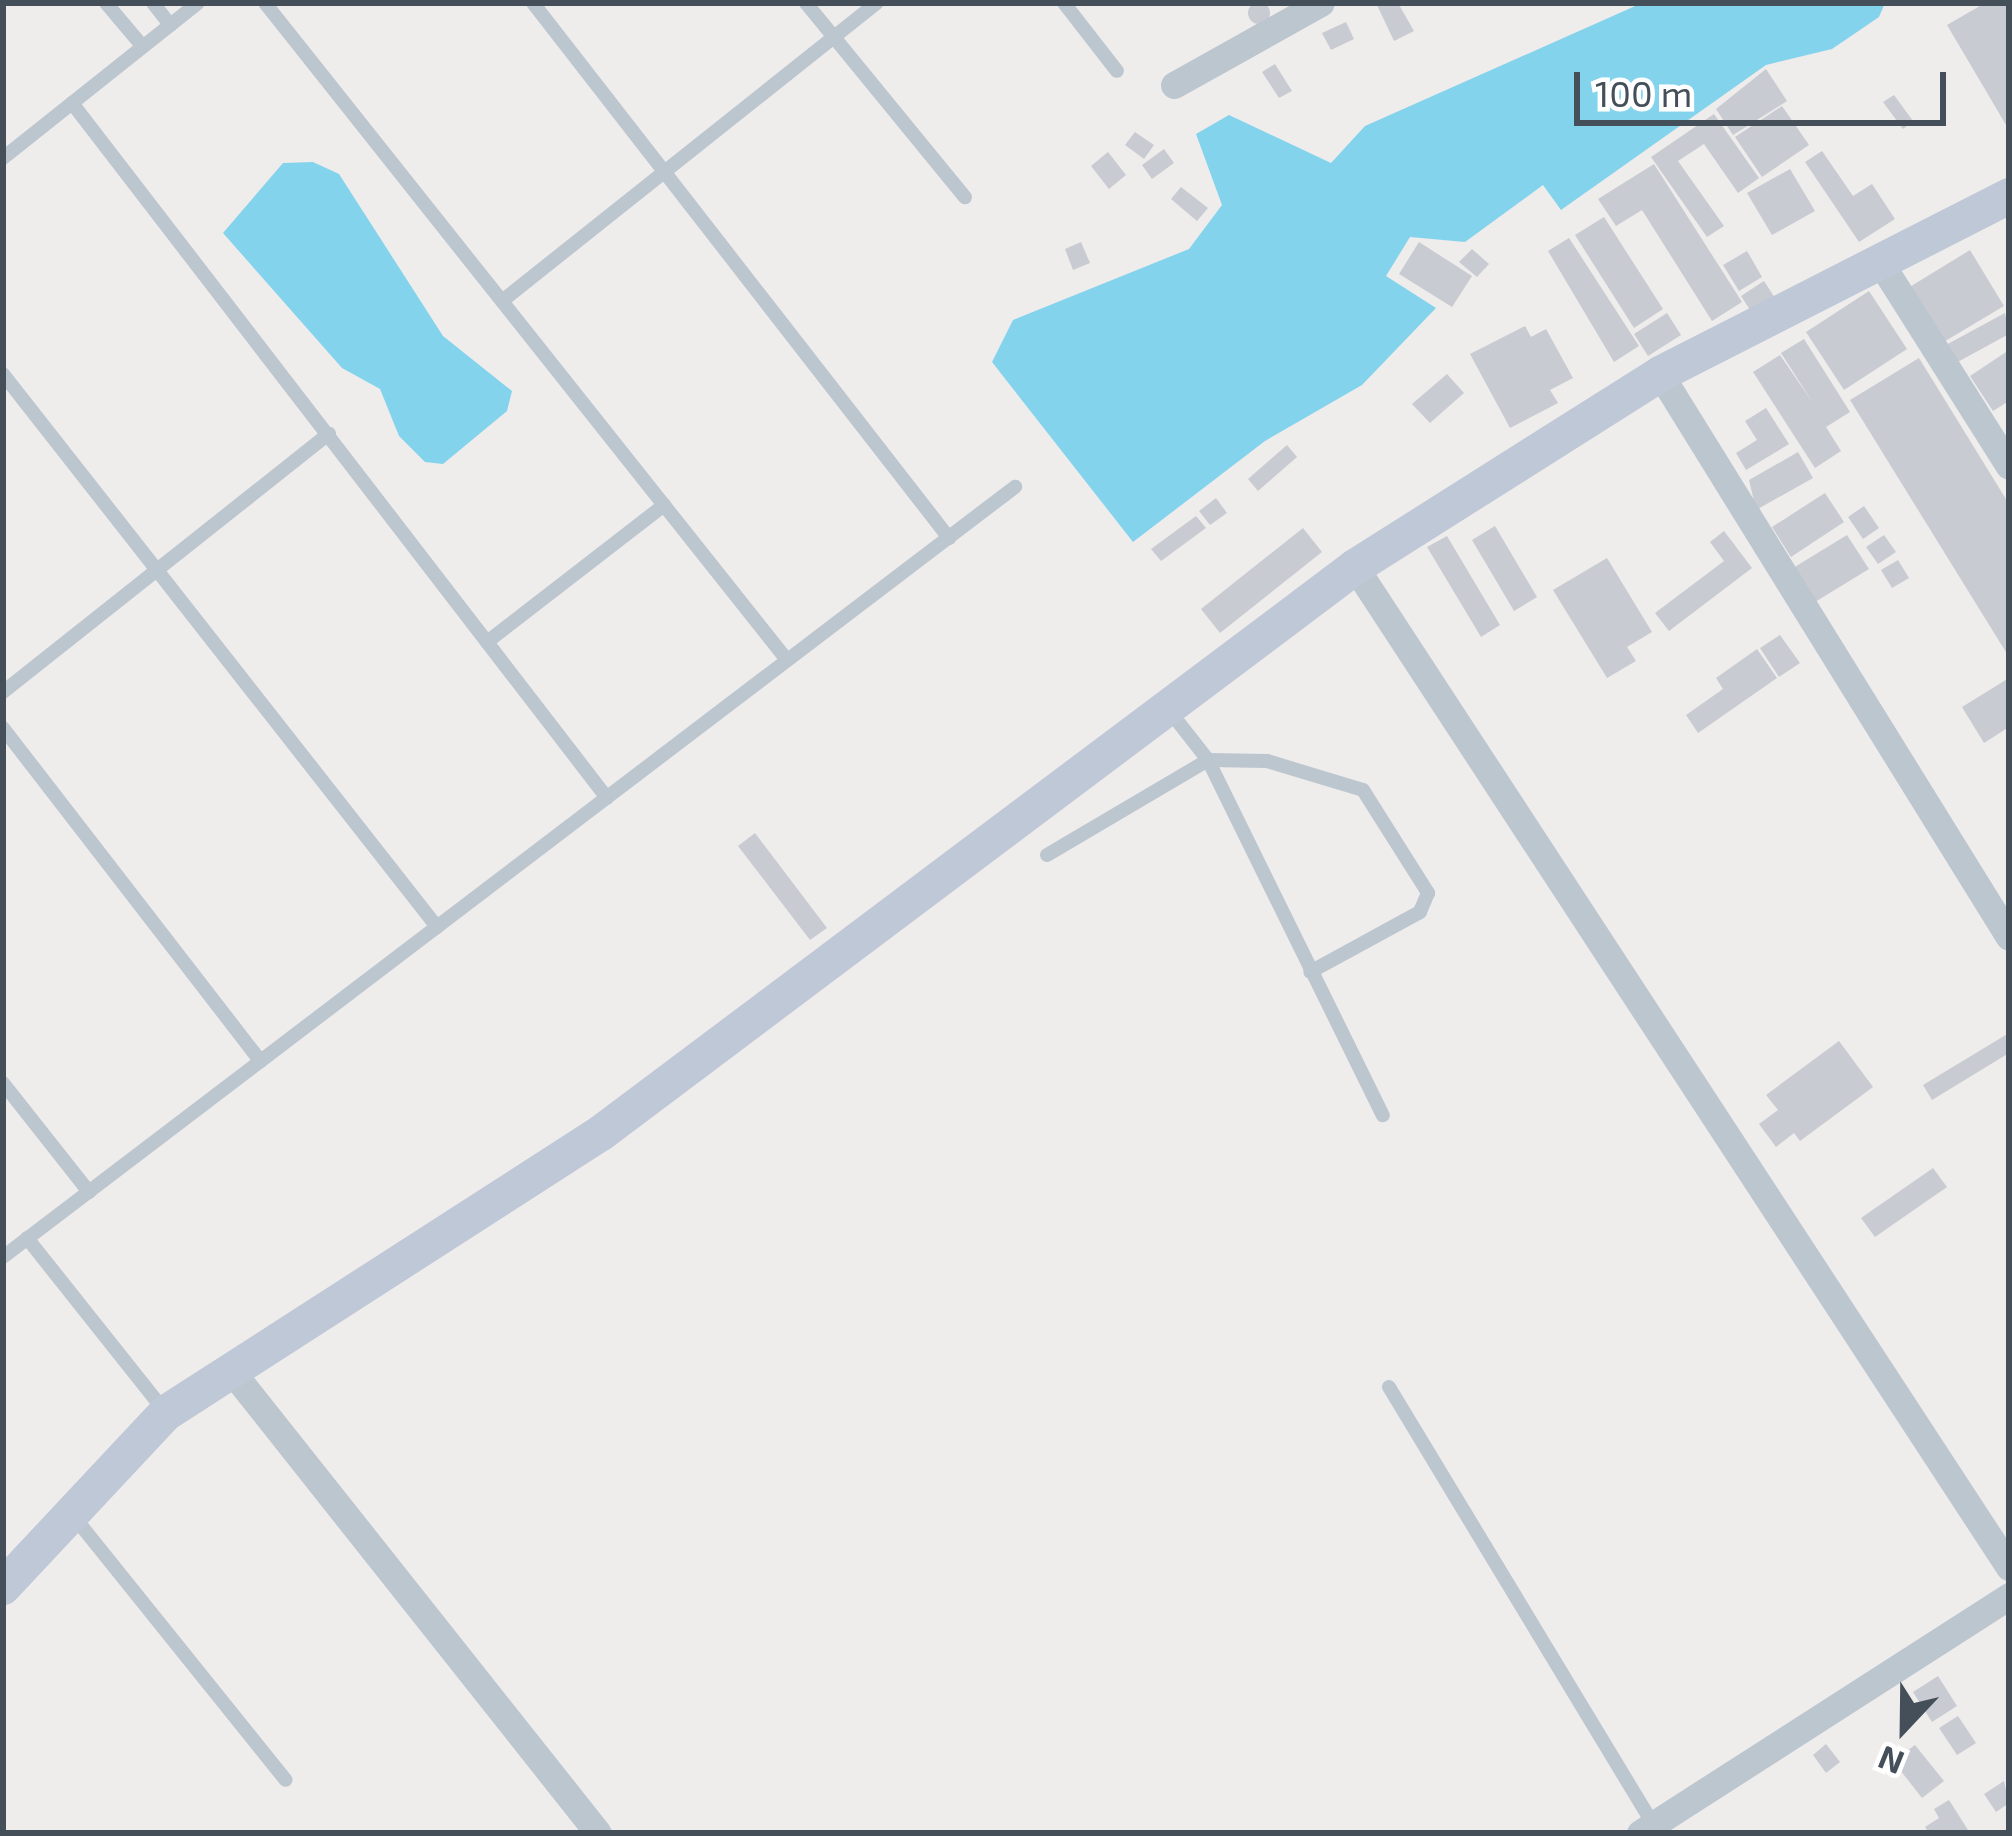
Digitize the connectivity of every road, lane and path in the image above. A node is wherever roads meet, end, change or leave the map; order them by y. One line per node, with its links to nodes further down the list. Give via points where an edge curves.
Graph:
1 (106, 3): 12 (lane)
2 (153, 3): 10 (lane)
3 (198, 3): 10 (lane)
4 (265, 3): 21 (lane)
5 (532, 3): 17 (lane)
6 (806, 3): 11 (lane)
7 (877, 3): 11 (lane)
8 (1064, 3): 13 (lane)
9 (1321, 3): 14 (street)
10 (170, 25): 12 (lane)
11 (834, 37): 17 (lane); 19 (lane)
12 (143, 47): 15 (lane)
13 (1117, 71)
14 (1174, 85)
15 (72, 104): 16 (lane); 24 (lane)
16 (3, 158)
17 (663, 172): 21 (lane); 28 (lane)
18 (2009, 196): 20 (street)
19 (964, 197)
20 (1880, 262): 23 (street); 25 (street)
21 (502, 301): 27 (lane)
22 (3, 374): 30 (lane)
23 (1660, 374): 29 (street); 40 (street)
24 (329, 434): 30 (lane); 31 (lane)
25 (2009, 466)
26 (1015, 487): 28 (lane)
27 (664, 505): 31 (lane); 32 (lane)
28 (949, 538): 32 (lane)
29 (1355, 567): 34 (street); 52 (street)
30 (158, 568): 33 (lane); 39 (lane)
31 (487, 642): 37 (lane)
32 (787, 660): 37 (lane)
33 (3, 692)
34 (1168, 709): 36 (lane); 48 (street, via 602,1133)
35 (3, 728): 42 (lane)
36 (1208, 760): 38 (lane); 41 (lane); 41 (lane, via 1267,760 1363,790 1428,893 1420,912)
37 (607, 798): 39 (lane)
38 (1047, 855)
39 (437, 927): 42 (lane)
40 (2009, 937)
41 (1310, 972): 44 (lane)
42 (260, 1061): 45 (lane)
43 (3, 1083): 45 (lane)
44 (1383, 1115)
45 (88, 1192): 46 (lane)
46 (27, 1238): 47 (lane); 50 (lane)
47 (3, 1257)
48 (230, 1370): 50 (street); 57 (street)
49 (1389, 1387): 56 (lane)
50 (166, 1413): 51 (street)
51 (75, 1518): 53 (street); 55 (lane)
52 (2009, 1567)
53 (3, 1587)
54 (2009, 1596): 56 (street)
55 (286, 1780)
56 (1650, 1830)
57 (598, 1833)

